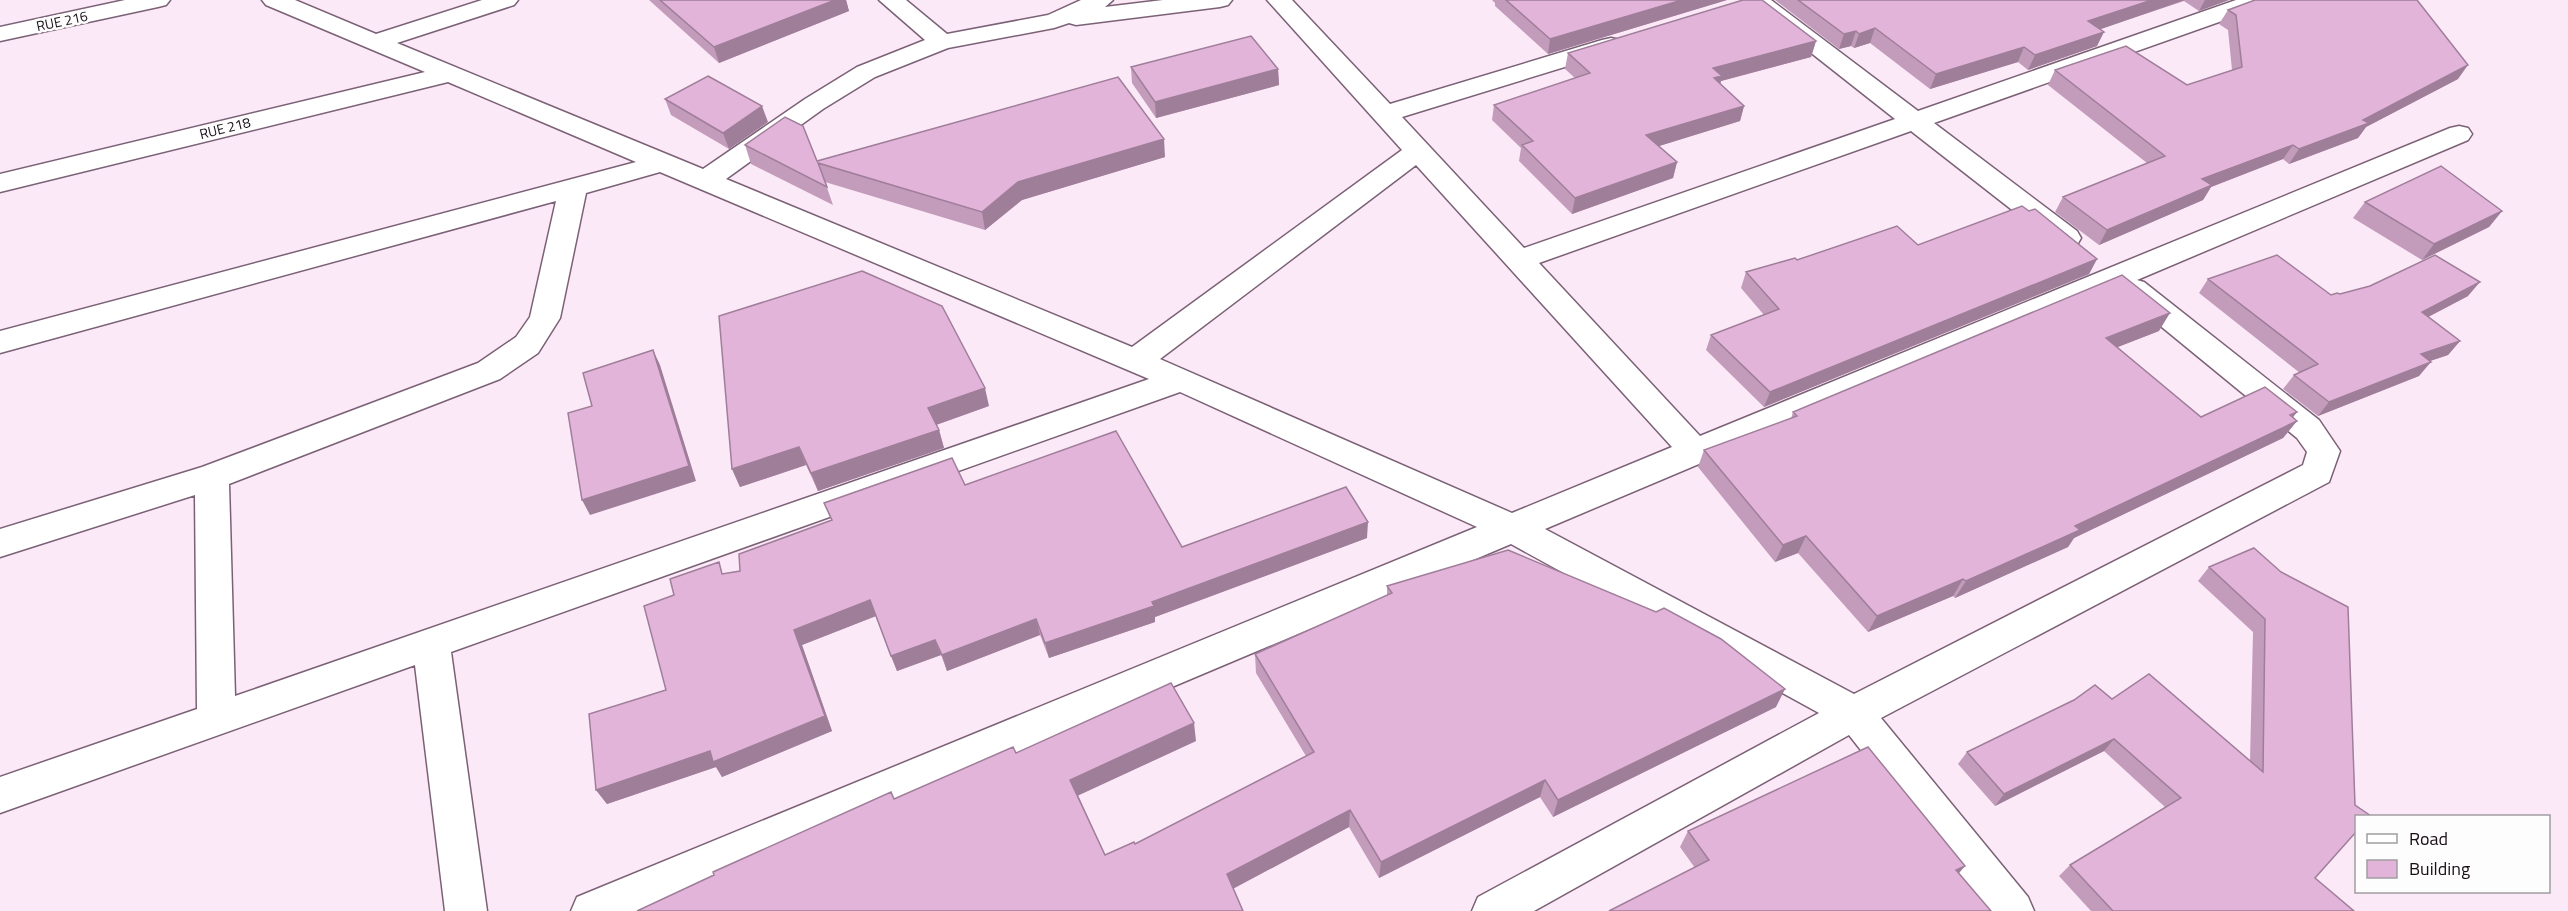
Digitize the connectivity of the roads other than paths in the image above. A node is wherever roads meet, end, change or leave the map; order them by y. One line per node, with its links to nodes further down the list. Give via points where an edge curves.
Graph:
1 (158, 0): 11 (street, RUE 216)
2 (274, 0): 13 (street)
3 (506, 0): 13 (street)
4 (891, 0): 14 (street)
5 (1101, 0): 10 (street)
6 (1220, 0): 10 (street)
7 (1279, 0): 16 (street)
8 (2259, 0): 17 (street)
9 (1752, 2): 17 (street)
10 (1054, 21): 14 (street)
11 (0, 34)
12 (1633, 39): 16 (street)
13 (374, 42): 15 (street)
14 (942, 42): 21 (street, via 866,72)
15 (450, 74): 20 (street); 22 (street, RUE 218)
16 (1385, 114): 19 (street)
17 (1914, 121): 24 (street); 25 (street)
18 (2459, 134): 25 (street)
19 (1418, 151): 24 (street); 27 (street)
20 (663, 163): 21 (street); 23 (street)
21 (705, 181): 27 (street)
22 (0, 183)
23 (573, 188): 26 (street); 30 (street, via 545,318 527,345 489,371)
24 (1519, 260): 29 (street)
25 (2117, 276): 29 (street); 34 (street, via 2308,429 2324,451 2317,473)
26 (0, 342)
27 (1135, 361): 28 (street)
28 (1181, 380): 31 (street); 33 (street)
29 (1695, 451): 31 (street)
30 (212, 477): 32 (street); 35 (street)
31 (1512, 528): 34 (street); 38 (street)
32 (0, 543)
33 (432, 642): 35 (street); 37 (street)
34 (1854, 713): 39 (street); 40 (street)
35 (216, 719): 36 (street)
36 (0, 795)
37 (466, 911)
38 (592, 911)
39 (1493, 911)
40 (2013, 911)

